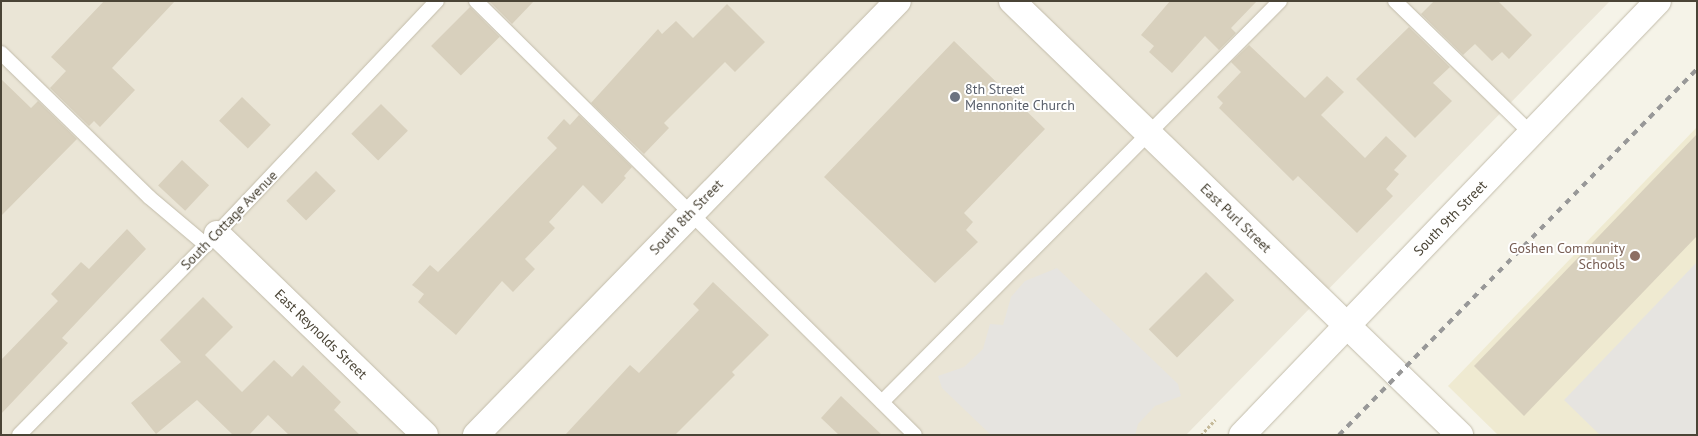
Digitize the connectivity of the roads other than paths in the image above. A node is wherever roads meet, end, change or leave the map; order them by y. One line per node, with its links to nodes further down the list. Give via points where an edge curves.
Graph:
1 (436, 1): 12 (lane, South Cottage Avenue)
2 (476, 1): 11 (lane)
3 (898, 1): 11 (street, South 8th Street)
4 (1012, 1): 9 (street, East Purl Street)
5 (1280, 1): 9 (lane)
6 (1395, 1): 10 (lane)
7 (1658, 1): 10 (street, South 9th Street)
8 (1, 53): 12 (lane, via 148,196)
9 (1149, 134): 13 (street, East Purl Street); 14 (lane)
10 (1532, 134): 13 (street, South 9th Street)
11 (689, 214): 14 (lane); 18 (street, South 8th Street)
12 (211, 239): 16 (lane, South Cottage Avenue); 17 (street, East Reynolds Street)
13 (1346, 325): 19 (street, South 9th Street); 20 (street, East Purl Street)
14 (882, 402): 15 (lane)
15 (913, 434)
16 (19, 435)
17 (425, 435)
18 (476, 435)
19 (1242, 435)
20 (1460, 435)

